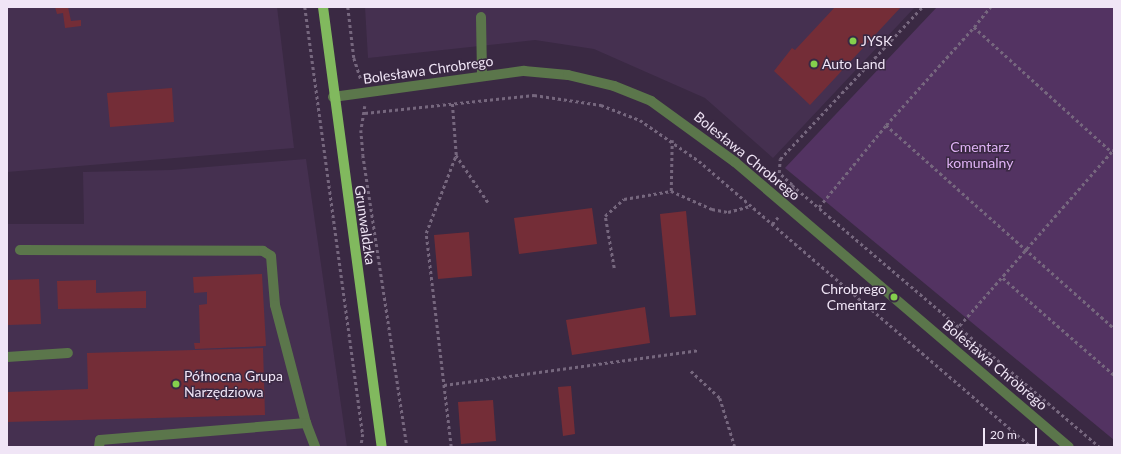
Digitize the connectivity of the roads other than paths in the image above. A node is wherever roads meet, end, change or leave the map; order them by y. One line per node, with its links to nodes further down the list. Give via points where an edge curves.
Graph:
1 (322, 7): 4 (main road, Grunwaldzka)
2 (481, 17): 3 (street)
3 (482, 76): 4 (street, Bolesława Chrobrego); 12 (street, Bolesława Chrobrego, via 524,71 568,75 614,86 651,101 735,162)
4 (333, 97): 11 (main road, Grunwaldzka)
5 (20, 250): 8 (street, via 263,251 271,256 275,305)
6 (68, 353): 7 (street)
7 (7, 357)
8 (306, 423): 9 (street, via 100,440); 10 (street)
9 (99, 447)
10 (315, 447)
11 (382, 447)
12 (1068, 447)

